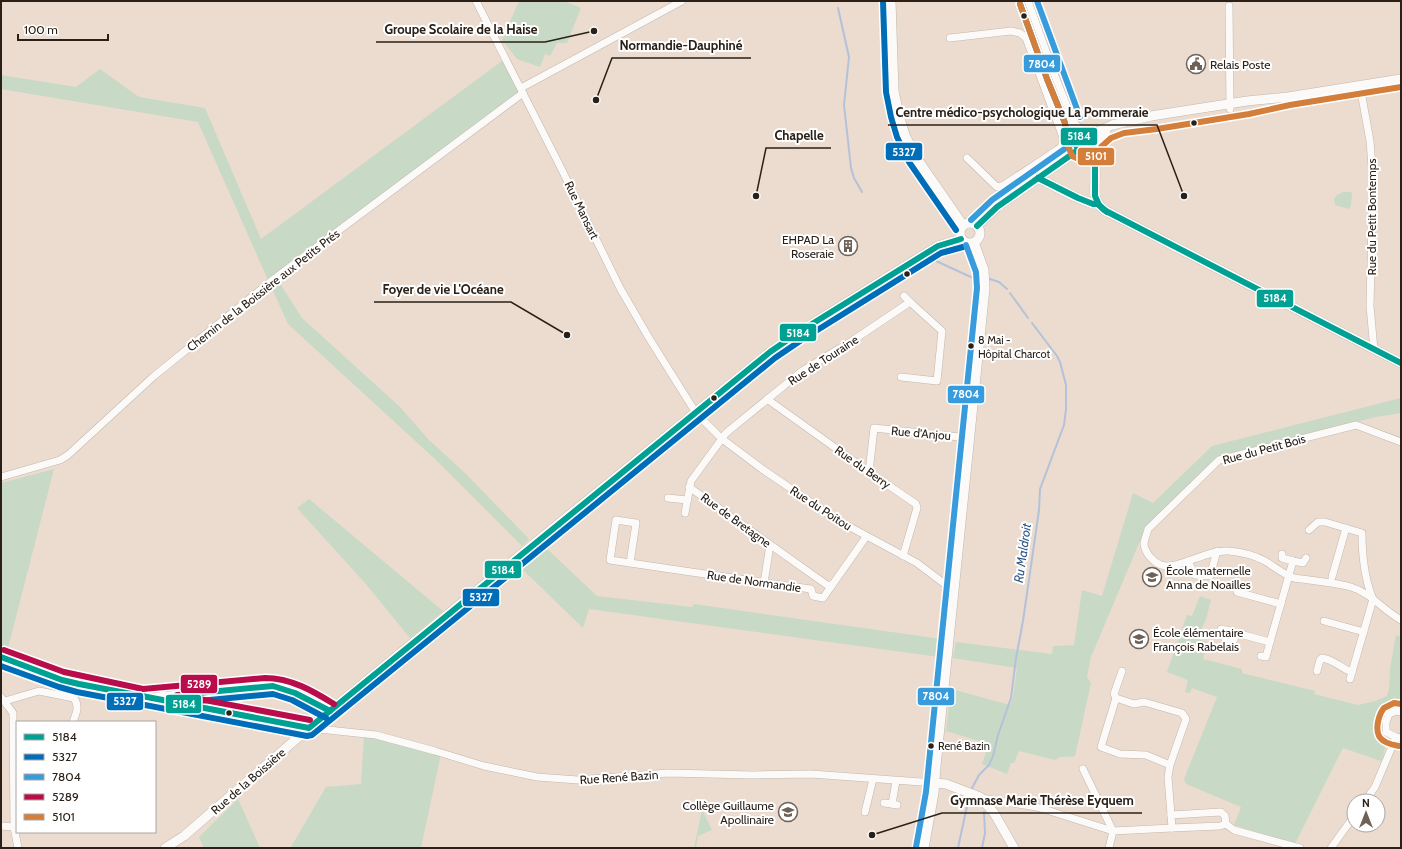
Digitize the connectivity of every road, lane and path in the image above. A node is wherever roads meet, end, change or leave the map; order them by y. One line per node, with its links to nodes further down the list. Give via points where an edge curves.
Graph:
1 (476, 1): 11 (street, Rue Mansart)
2 (682, 1): 11 (street, Chemin de la Boissière aux Petits Prés)
3 (890, 1): 18 (main road, via 894,91 905,134 916,157)
4 (1028, 1): 7 (street)
5 (1229, 6): 12 (street)
6 (950, 38): 9 (street, via 1011,31 1020,33 1026,38)
7 (1055, 76): 9 (street); 13 (street)
8 (1401, 80): 10 (main road)
9 (1042, 81): 15 (street, via 1064,140 1061,147 1004,185 997,187)
10 (1360, 86): 12 (main road, via 1248,106); 24 (street, Rue du Petit Bontemps, via 1370,141 1373,179 1370,306)
11 (522, 91): 28 (street, Rue Mansart, via 620,288); 33 (street, Chemin de la Boissière aux Petits Prés, via 275,278 154,376 68,455 60,460)
12 (1230, 106): 14 (main road, via 1121,122 1112,125)
13 (1073, 121): 14 (street); 14 (street)
14 (1086, 145): 16 (main road); 17 (main road, via 1096,168 1094,194)
15 (966, 158)
16 (1038, 178): 17 (main road, via 1094,205); 19 (main road, via 997,207)
17 (1098, 204): 24 (main road, via 1104,210)
18 (963, 226): 19 (main road, via 969,223); 20 (main road)
19 (977, 226): 21 (main road, via 980,232)
20 (961, 238): 21 (main road, via 966,242); 28 (main road, Rue de la Boissière, via 938,246 799,332 770,352)
21 (974, 242): 30 (main road, via 984,270 985,288)
22 (904, 296): 23 (street)
23 (910, 302): 26 (street, via 942,332 937,381); 27 (street, Rue de Touraine, via 802,371)
24 (1374, 350): 25 (main road)
25 (1401, 363)
26 (901, 378)
27 (767, 398): 29 (street, Rue de Touraine); 32 (street, Rue du Berry)
28 (696, 413): 29 (street, Rue du Poitou); 73 (main road, Rue de la Boissière)
29 (721, 438): 34 (street, Rue de Bretagne, via 691,480); 40 (street, Rue du Poitou, via 792,490)
30 (969, 438): 32 (street, Rue d'Anjou, via 874,428); 56 (main road)
31 (1401, 442): 46 (street, Rue du Petit Bois, via 1356,425 1219,460 1148,530 1144,544 1150,558 1161,565 1175,565)
32 (869, 472): 44 (street, Rue du Berry, via 916,504)
33 (1, 477)
34 (689, 487): 36 (street); 41 (street, Rue de Bretagne)
35 (668, 498): 36 (street)
36 (686, 500): 37 (street)
37 (685, 512)
38 (1346, 528): 39 (street, via 1318,522); 50 (street); 52 (street, via 1362,533)
39 (1309, 530)
40 (866, 537): 44 (street, Rue du Poitou); 54 (street, Rue de Normandie)
41 (770, 545): 51 (street, Rue de Bretagne); 53 (street)
42 (1217, 551): 46 (street, Rue du Petit Bois); 46 (street, via 1210,576 1195,575); 49 (street, Rue du Petit Bois, via 1250,554)
43 (1282, 554): 47 (street, via 1282,558)
44 (903, 556): 56 (street, Rue du Poitou)
45 (1306, 558): 47 (street, via 1304,563)
46 (1188, 561)
47 (1293, 561): 49 (street)
48 (630, 562): 48 (street, Rue de Normandie, via 636,523 616,520 610,560); 53 (street, Rue de Normandie)
49 (1289, 576): 57 (street, Rue du Petit Bois, via 1331,582); 60 (street)
50 (1332, 577)
51 (819, 579): 54 (street, Rue de Bretagne, via 827,585); 55 (street)
52 (1366, 582): 57 (street); 59 (street)
53 (764, 583): 55 (street, Rue de Normandie)
54 (832, 585): 55 (street, Rue de Normandie, via 823,598 813,596)
55 (811, 589)
56 (954, 591): 83 (main road)
57 (1361, 591): 59 (street, Rue du Petit Bois)
58 (1237, 592): 60 (street)
59 (1373, 598): 61 (street, Rue du Petit Bois, via 1390,614); 63 (street)
60 (1281, 604): 65 (street)
61 (1401, 620)
62 (1324, 621): 63 (street)
63 (1364, 632): 69 (street, via 1351,676 1319,656)
64 (1236, 633): 64 (street, via 1224,629 1227,641 1233,642); 65 (street)
65 (1270, 642): 66 (street, via 1266,657)
66 (1260, 656)
67 (1, 658): 72 (street, via 78,684 148,697)
68 (1122, 671): 70 (street, via 1114,694)
69 (1317, 671)
70 (1116, 698): 79 (street, via 1101,747 1120,754 1146,755); 79 (street, via 1134,704 1144,702 1182,713 1186,719)
71 (3, 699): 75 (street, via 39,691 74,698 78,707); 78 (street, via 13,713)
72 (174, 699): 73 (street, via 273,686 304,697); 76 (street, Rue René Bazin)
73 (330, 711): 76 (main road, Rue de la Boissière)
74 (1401, 712): 77 (street, via 1389,714 1386,722 1386,732)
75 (73, 721)
76 (309, 728): 81 (street, Rue René Bazin, via 376,735 484,766 555,780 668,774 810,774); 96 (main road, Rue de la Boissière, via 184,836)
77 (1398, 738): 84 (street)
78 (15, 762): 91 (street)
79 (1170, 765): 88 (street, via 1168,777)
80 (1083, 769): 94 (street)
81 (873, 779): 82 (street, Rue René Bazin); 87 (street)
82 (896, 781): 83 (street, Rue René Bazin); 86 (street, via 895,804)
83 (935, 783): 85 (main road, via 946,784); 97 (main road)
84 (1371, 793)
85 (980, 797): 94 (street, via 1037,807); 98 (main road, via 994,813)
86 (884, 803)
87 (864, 812)
88 (1171, 815): 89 (street, via 1222,812); 93 (street)
89 (1226, 824): 93 (street); 100 (street, via 1234,830)
90 (1, 826): 91 (street)
91 (14, 827): 95 (street)
92 (1346, 827): 101 (street)
93 (1172, 828): 94 (street)
94 (1113, 831): 99 (street)
95 (18, 848)
96 (165, 848)
97 (924, 848)
98 (1014, 848)
99 (1109, 848)
100 (1300, 848)
101 (1331, 848)

